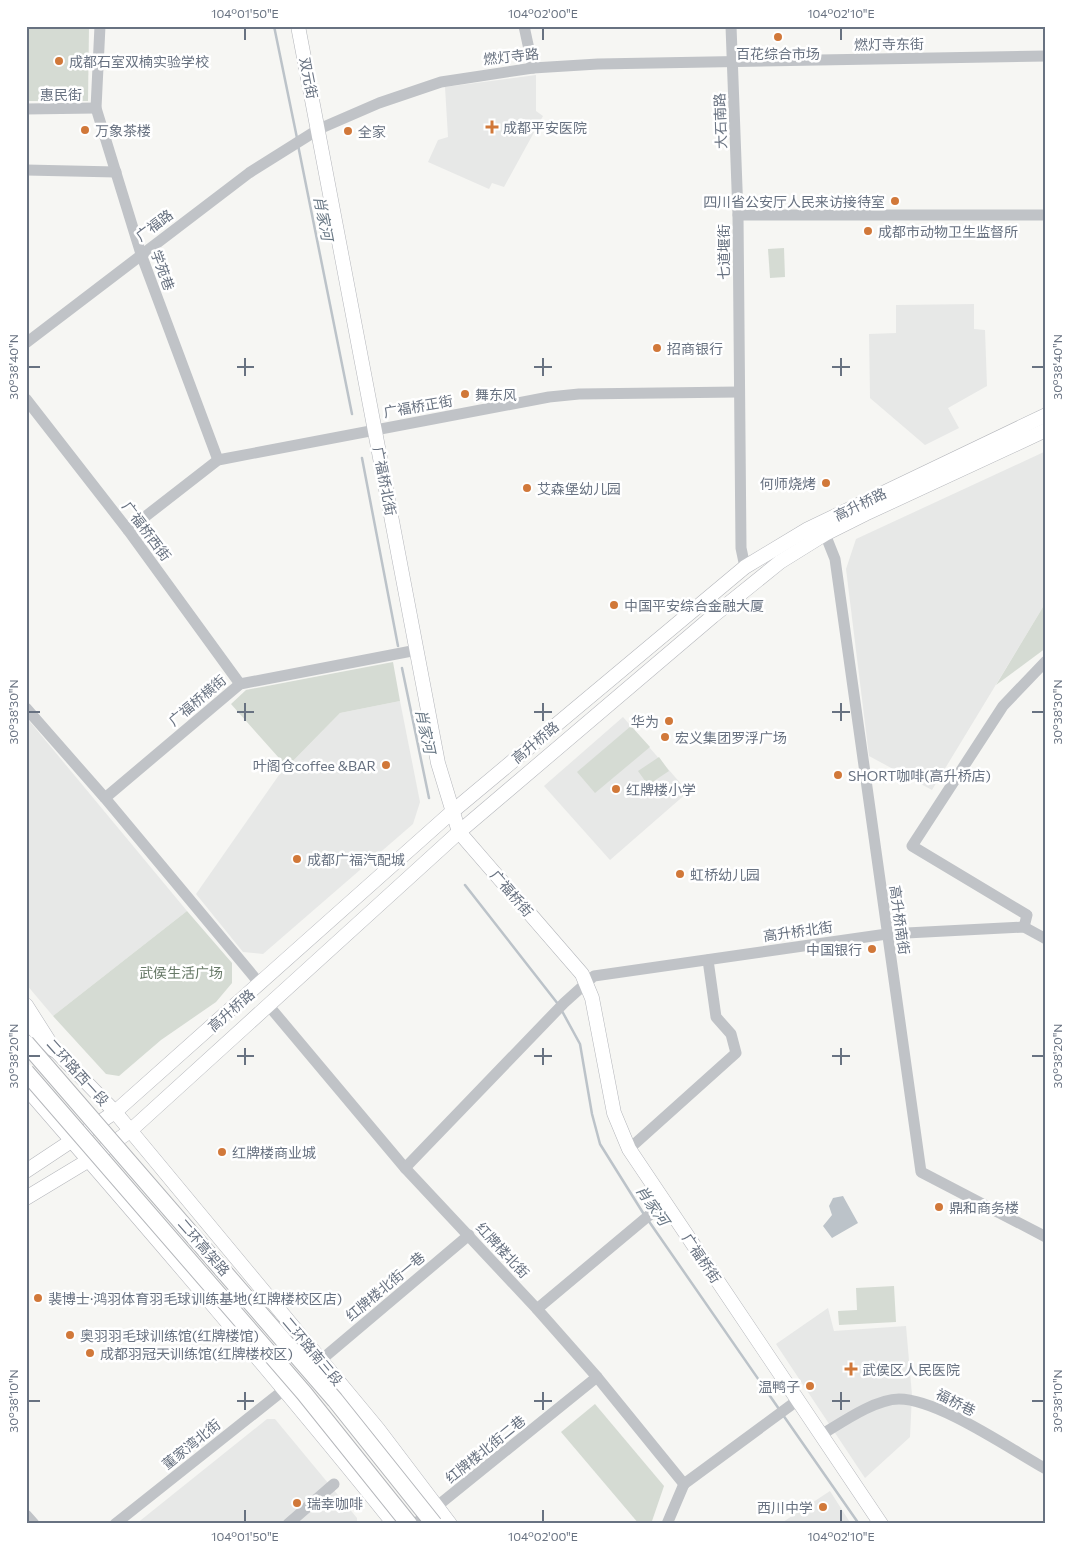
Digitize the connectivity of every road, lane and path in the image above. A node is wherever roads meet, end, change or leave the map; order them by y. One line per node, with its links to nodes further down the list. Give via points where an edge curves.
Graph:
1 (100, 26): 8 (street, 学苑巷)
2 (298, 26): 10 (main road, 双元街)
3 (524, 26): 7 (street)
4 (732, 26): 6 (street, 大石南路)
5 (1046, 56): 6 (street, 燃灯寺东街)
6 (733, 61): 7 (street, 燃灯寺路); 14 (street, 大石南路)
7 (532, 68): 10 (street, 燃灯寺路, via 441,82)
8 (96, 108): 9 (street, 惠民街); 13 (street, 学苑巷)
9 (26, 109)
10 (319, 129): 11 (street, 燃灯寺路); 21 (main road, 广福桥北街)
11 (305, 138): 16 (street, 广福路, via 248,172)
12 (26, 170): 13 (street)
13 (116, 172): 16 (street, 学苑巷)
14 (738, 215): 15 (street, 七道堰街); 18 (street, 七道堰街)
15 (1046, 215)
16 (141, 254): 17 (street, 广福路); 23 (street, 学苑巷)
17 (26, 343)
18 (738, 392): 21 (street, 广福桥正街, via 579,394); 26 (street, 七道堰街, via 741,548)
19 (26, 399): 24 (street, 广福桥西街)
20 (1046, 414): 26 (main road, 高升桥路, via 808,529)
21 (376, 429): 23 (street, 广福桥正街); 27 (main road, 广福桥北街)
22 (1046, 430): 25 (main road, 高升桥路)
23 (218, 460): 24 (street, 广福桥正街)
24 (128, 530): 29 (street, 广福桥西街)
25 (825, 534): 33 (main road, 高升桥路, via 780,562 713,616); 35 (street, 高升桥南街, via 834,558)
26 (745, 567): 32 (main road, 高升桥路)
27 (417, 650): 29 (street, 广福桥横街); 32 (main road, 广福桥北街, via 438,763)
28 (1046, 661): 34 (street, via 1003,706 912,846 1027,915)
29 (240, 684): 31 (street, 广福桥横街)
30 (26, 708): 31 (street)
31 (105, 798): 39 (street)
32 (452, 812): 33 (main road, 广福桥北街); 39 (main road, 高升桥路)
33 (459, 832): 38 (main road, 广福桥街); 41 (main road, 高升桥路)
34 (1024, 927): 35 (street, 高升桥北街); 36 (street)
35 (887, 934): 37 (street, 高升桥北街); 57 (street, 高升桥南街, via 921,1172)
36 (1046, 939)
37 (708, 960): 38 (street, 高升桥北街, via 594,976); 50 (street, via 716,1018 731,1034 736,1053)
38 (586, 981): 50 (main road, 广福桥街, via 614,1113); 52 (street, 高升桥北街)
39 (260, 984): 47 (main road, 高升桥路)
40 (26, 1005): 44 (main road, 二环路西一段)
41 (269, 1006): 48 (main road, 高升桥路); 52 (street, 红牌楼北街)
42 (26, 1020): 44 (highway)
43 (26, 1043): 75 (highway, 二环高架路, bridge, via 335,1400)
44 (54, 1049): 47 (main road, 二环路西一段)
45 (26, 1072): 73 (highway, 二环高架路, bridge, via 304,1392)
46 (26, 1088): 49 (main road)
47 (115, 1112): 48 (main road, 二环路南三段); 49 (main road, 高升桥路)
48 (130, 1131): 51 (main road, 高升桥路); 59 (main road, 二环路南三段)
49 (72, 1141): 51 (main road); 53 (main road, 高升桥路)
50 (629, 1149): 55 (main road, 广福桥街)
51 (89, 1160): 54 (main road, 高升桥路); 61 (main road)
52 (405, 1168): 56 (street, 红牌楼北街)
53 (26, 1171)
54 (26, 1198)
55 (665, 1202): 58 (street); 62 (main road, 广福桥街)
56 (469, 1235): 58 (street, 红牌楼北街); 59 (street, 红牌楼北街一巷)
57 (1046, 1237)
58 (537, 1309): 60 (street, 红牌楼北街)
59 (321, 1360): 67 (main road, 二环路南三段)
60 (597, 1377): 66 (street, 红牌楼北街); 67 (street, 红牌楼北街二巷)
61 (285, 1389): 70 (street, 董家湾北街); 72 (main road)
62 (793, 1404): 63 (main road, 广福桥街); 66 (street)
63 (821, 1436): 64 (street, 福桥巷, via 861,1410 898,1398 932,1404); 78 (main road, 广福桥街)
64 (1046, 1469)
65 (334, 1484): 71 (street)
66 (684, 1484): 77 (street)
67 (437, 1507): 74 (street, 红牌楼北街二巷); 76 (main road, 二环路南三段)
68 (26, 1515): 69 (street)
69 (34, 1524)
70 (115, 1524)
71 (288, 1524)
72 (394, 1524)
73 (409, 1524)
74 (415, 1524)
75 (434, 1524)
76 (450, 1524)
77 (668, 1524)
78 (881, 1524)

